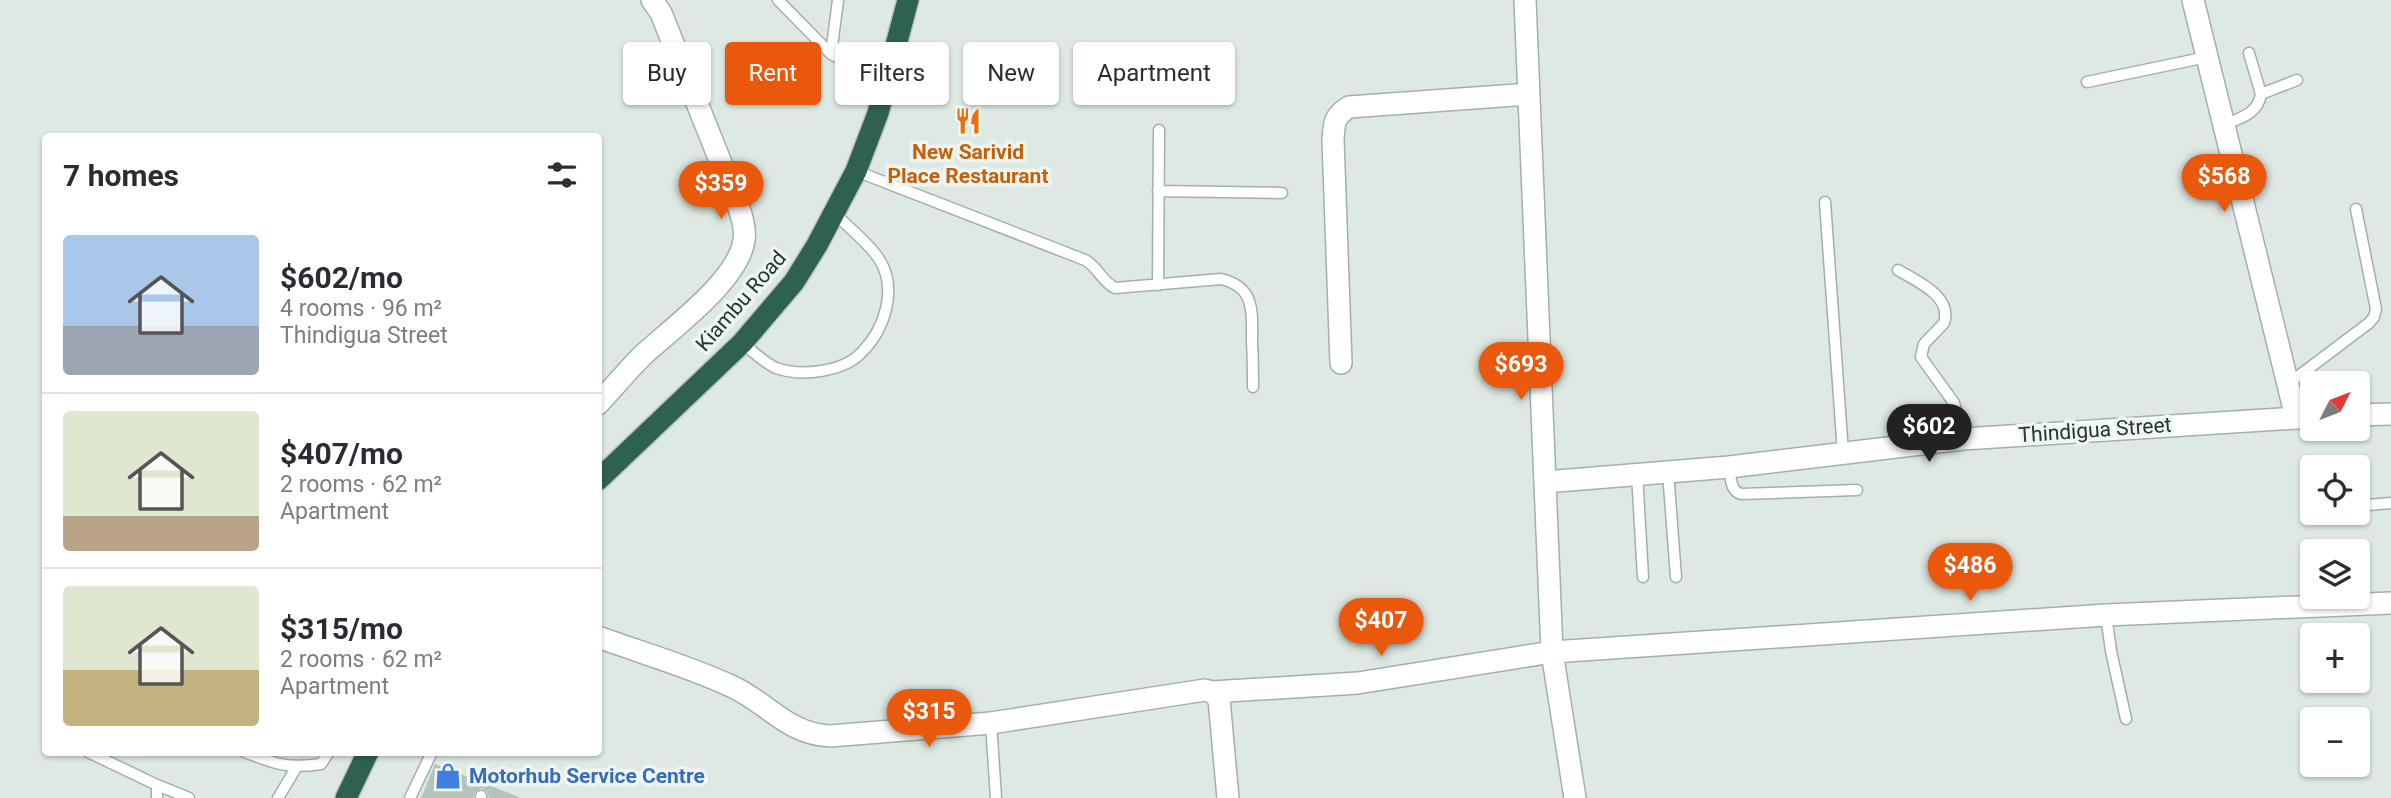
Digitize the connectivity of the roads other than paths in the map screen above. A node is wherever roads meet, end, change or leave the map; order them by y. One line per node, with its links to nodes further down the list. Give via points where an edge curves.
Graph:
1 (652, 0): 31 (street, via 662,13 735,198 744,223 744,241 727,276)
2 (778, 0): 9 (lane)
3 (838, 0): 9 (lane)
4 (908, 0): 7 (highway, Kiambu Road)
5 (1525, 0): 14 (street)
6 (2193, 0): 11 (street)
7 (897, 42)
8 (2249, 53): 15 (lane)
9 (831, 54): 10 (lane)
10 (835, 56)
11 (2207, 57): 13 (lane); 17 (street)
12 (2297, 80): 15 (lane)
13 (2087, 82)
14 (1529, 94): 28 (street, via 1349,107 1338,114 1333,139); 42 (street)
15 (2261, 94): 17 (lane, via 2252,112)
16 (880, 105): 19 (highway, Kiambu Road)
17 (2224, 125): 29 (street)
18 (1158, 131): 20 (lane)
19 (856, 171): 24 (highway, Kiambu Road); 26 (lane, via 1085,260 1115,288)
20 (1158, 191): 21 (lane); 26 (lane)
21 (1282, 193)
22 (1825, 202): 37 (lane)
23 (2356, 209): 29 (lane, via 2374,317)
24 (834, 213): 27 (highway, Kiambu Road, via 794,282); 27 (lane, via 879,259 889,284 879,330 861,354 831,370 804,373 775,368)
25 (1898, 270): 36 (lane, via 1937,295 1945,310 1944,323 1924,344 1921,357 1954,403)
26 (1158, 285): 30 (lane, via 1221,279 1240,287 1252,307)
27 (742, 343): 41 (highway, Kiambu Road)
28 (1341, 363)
29 (2288, 384): 32 (street)
30 (1253, 387)
31 (602, 400)
32 (2300, 409)
33 (2391, 414): 34 (street)
34 (2370, 415)
35 (2300, 417): 36 (street, Thindigua Street)
36 (1963, 439): 37 (street, Thindigua Street)
37 (1843, 453): 38 (street, Thindigua Street)
38 (1728, 467): 39 (street, Thindigua Street); 43 (lane, via 1733,487 1741,494)
39 (1668, 472): 40 (street, Thindigua Street); 47 (lane)
40 (1637, 474): 42 (street, Thindigua Street); 46 (lane)
41 (602, 476)
42 (1545, 482): 51 (street)
43 (1857, 490)
44 (2391, 503): 45 (lane)
45 (2370, 505)
46 (1643, 577)
47 (1676, 577)
48 (2391, 603): 49 (street)
49 (2106, 615): 51 (street); 53 (lane)
50 (602, 638): 54 (street, via 730,685 801,731 816,735)
51 (1552, 652): 52 (street, via 1358,682); 69 (street)
52 (1212, 692): 54 (street); 68 (street, via 1219,699)
53 (2126, 719)
54 (990, 723): 67 (lane)
55 (96, 756): 61 (lane)
56 (255, 756): 60 (lane)
57 (326, 756): 60 (lane, via 321,764)
58 (366, 756): 65 (highway)
59 (430, 756): 66 (lane)
60 (296, 768): 64 (lane)
61 (157, 785): 62 (lane); 63 (lane)
62 (157, 798)
63 (189, 798)
64 (278, 798)
65 (346, 798)
66 (410, 798)
67 (996, 798)
68 (1228, 798)
69 (1575, 798)

